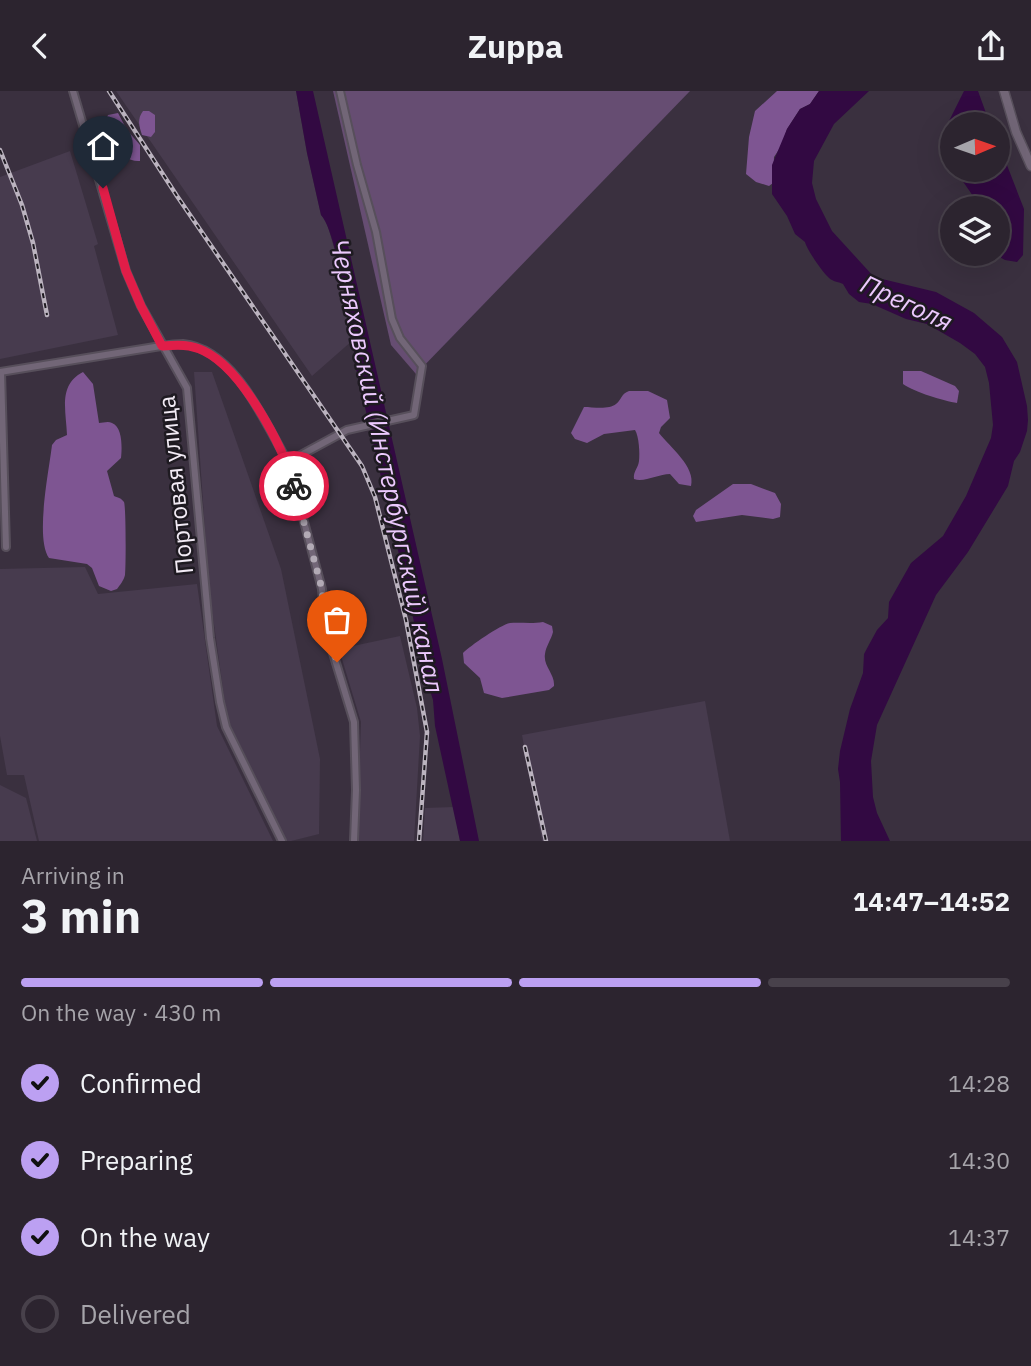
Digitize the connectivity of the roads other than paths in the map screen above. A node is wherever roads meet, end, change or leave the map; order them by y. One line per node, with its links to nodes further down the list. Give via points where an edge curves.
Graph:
1 (73, 91): 5 (street, Портовая улица, via 126,271)
2 (340, 91): 7 (street, via 376,232 392,319 422,366 414,415 340,433)
3 (1004, 91): 4 (street)
4 (1031, 166)
5 (162, 346): 6 (street); 7 (street, via 196,347 230,369); 9 (street, Портовая улица, via 187,388 209,638 226,727)
6 (0, 372): 8 (street)
7 (288, 462): 10 (street, via 322,589 329,640 354,722)
8 (6, 547)
9 (282, 841)
10 (354, 841)

